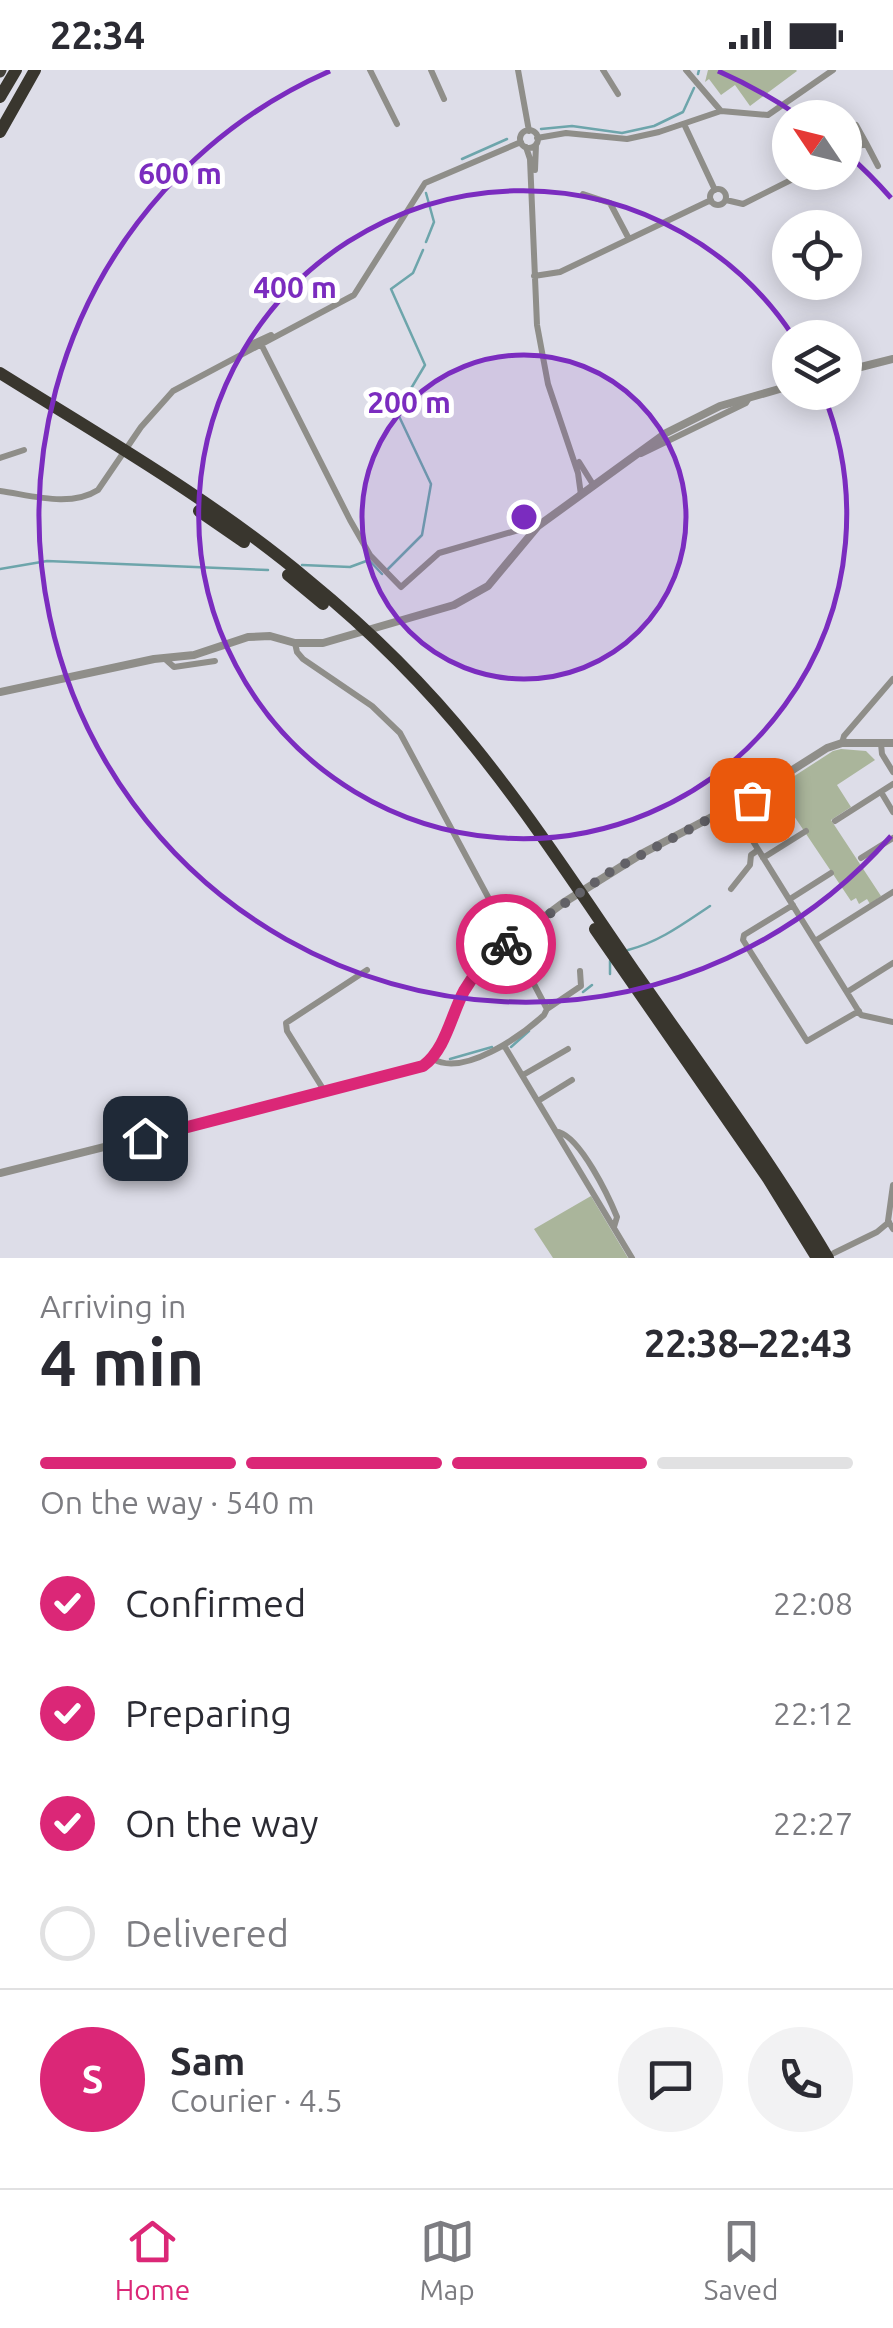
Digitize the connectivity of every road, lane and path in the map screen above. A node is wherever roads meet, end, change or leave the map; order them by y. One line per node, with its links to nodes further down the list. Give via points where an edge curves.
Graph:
1 (19, 70): 10 (highway); 12 (highway)
2 (35, 70): 17 (highway)
3 (370, 70): 14 (street)
4 (431, 70): 11 (street)
5 (518, 70): 16 (street)
6 (603, 70): 9 (street)
7 (686, 70): 13 (street)
8 (833, 70): 13 (street, via 768,114)
9 (618, 94)
10 (0, 97)
11 (444, 98)
12 (0, 106)
13 (721, 111): 15 (street)
14 (397, 124)
15 (684, 124): 19 (street, via 627,139 566,133); 24 (street)
16 (529, 131): 19 (street); 21 (street, via 522,134)
17 (0, 132)
18 (862, 136): 20 (street)
19 (536, 141): 21 (street); 30 (street)
20 (866, 143): 22 (street); 23 (street)
21 (523, 145): 30 (street, via 530,159); 31 (street, via 425,183 354,295)
22 (862, 145)
23 (878, 166)
24 (715, 190): 27 (street); 28 (street)
25 (772, 190): 28 (street, via 743,204)
26 (583, 194): 29 (street, via 610,203)
27 (711, 200): 28 (street); 29 (street)
28 (726, 200)
29 (629, 239): 30 (street, via 560,272)
30 (536, 276): 43 (street, via 553,390); 45 (street, via 544,365)
31 (273, 338): 32 (street); 33 (street)
32 (261, 344): 44 (street, via 173,391 98,490 80,498); 46 (street, via 350,520 401,588 439,552 522,529)
33 (248, 345)
34 (893, 359): 36 (street)
35 (0, 363): 40 (highway)
36 (862, 367)
37 (0, 373): 40 (highway)
38 (0, 381): 92 (highway, via 264,556 412,688 513,811)
39 (772, 391): 43 (street, via 683,422)
40 (98, 434): 90 (highway, via 308,579 473,744)
41 (24, 450): 42 (street)
42 (0, 458)
43 (594, 486): 45 (street)
44 (0, 491)
45 (581, 495): 46 (street)
46 (531, 533): 47 (street, via 480,592 340,639)
47 (295, 643): 48 (street, via 259,635); 70 (street, via 303,658 400,733)
48 (164, 658): 49 (street, via 174,667); 51 (street)
49 (214, 661)
50 (893, 679): 53 (street)
51 (0, 692)
52 (893, 742): 54 (street)
53 (842, 743): 54 (street); 58 (street)
54 (881, 744): 55 (street)
55 (893, 772)
56 (893, 784): 57 (street)
57 (881, 792): 59 (street); 60 (street)
58 (745, 800): 63 (street, via 752,806 746,830); 82 (street, via 592,883 484,962)
59 (893, 812)
60 (835, 821)
61 (806, 832): 64 (street)
62 (893, 838): 65 (street)
63 (758, 850): 64 (street); 67 (street)
64 (764, 858): 69 (street)
65 (860, 858)
66 (832, 873): 69 (street)
67 (731, 888)
68 (893, 892): 71 (street)
69 (791, 902): 71 (street); 78 (street, via 742,940 807,1040)
70 (509, 936)
71 (815, 942): 76 (street)
72 (514, 946): 77 (street)
73 (893, 964): 76 (street)
74 (366, 970): 85 (street, via 286,1024)
75 (580, 972): 77 (street, via 581,986)
76 (847, 992): 78 (street)
77 (547, 1009): 80 (street)
78 (858, 1011): 79 (street)
79 (893, 1022)
80 (505, 1047): 82 (street, via 446,1064); 83 (street)
81 (568, 1048): 83 (street)
82 (433, 1059): 85 (street)
83 (523, 1076): 86 (street)
84 (572, 1080): 86 (street)
85 (326, 1093): 87 (street)
86 (538, 1101): 91 (street)
87 (0, 1174)
88 (893, 1186): 89 (street)
89 (891, 1226): 90 (street)
90 (831, 1256)
91 (632, 1258)
92 (817, 1258)

